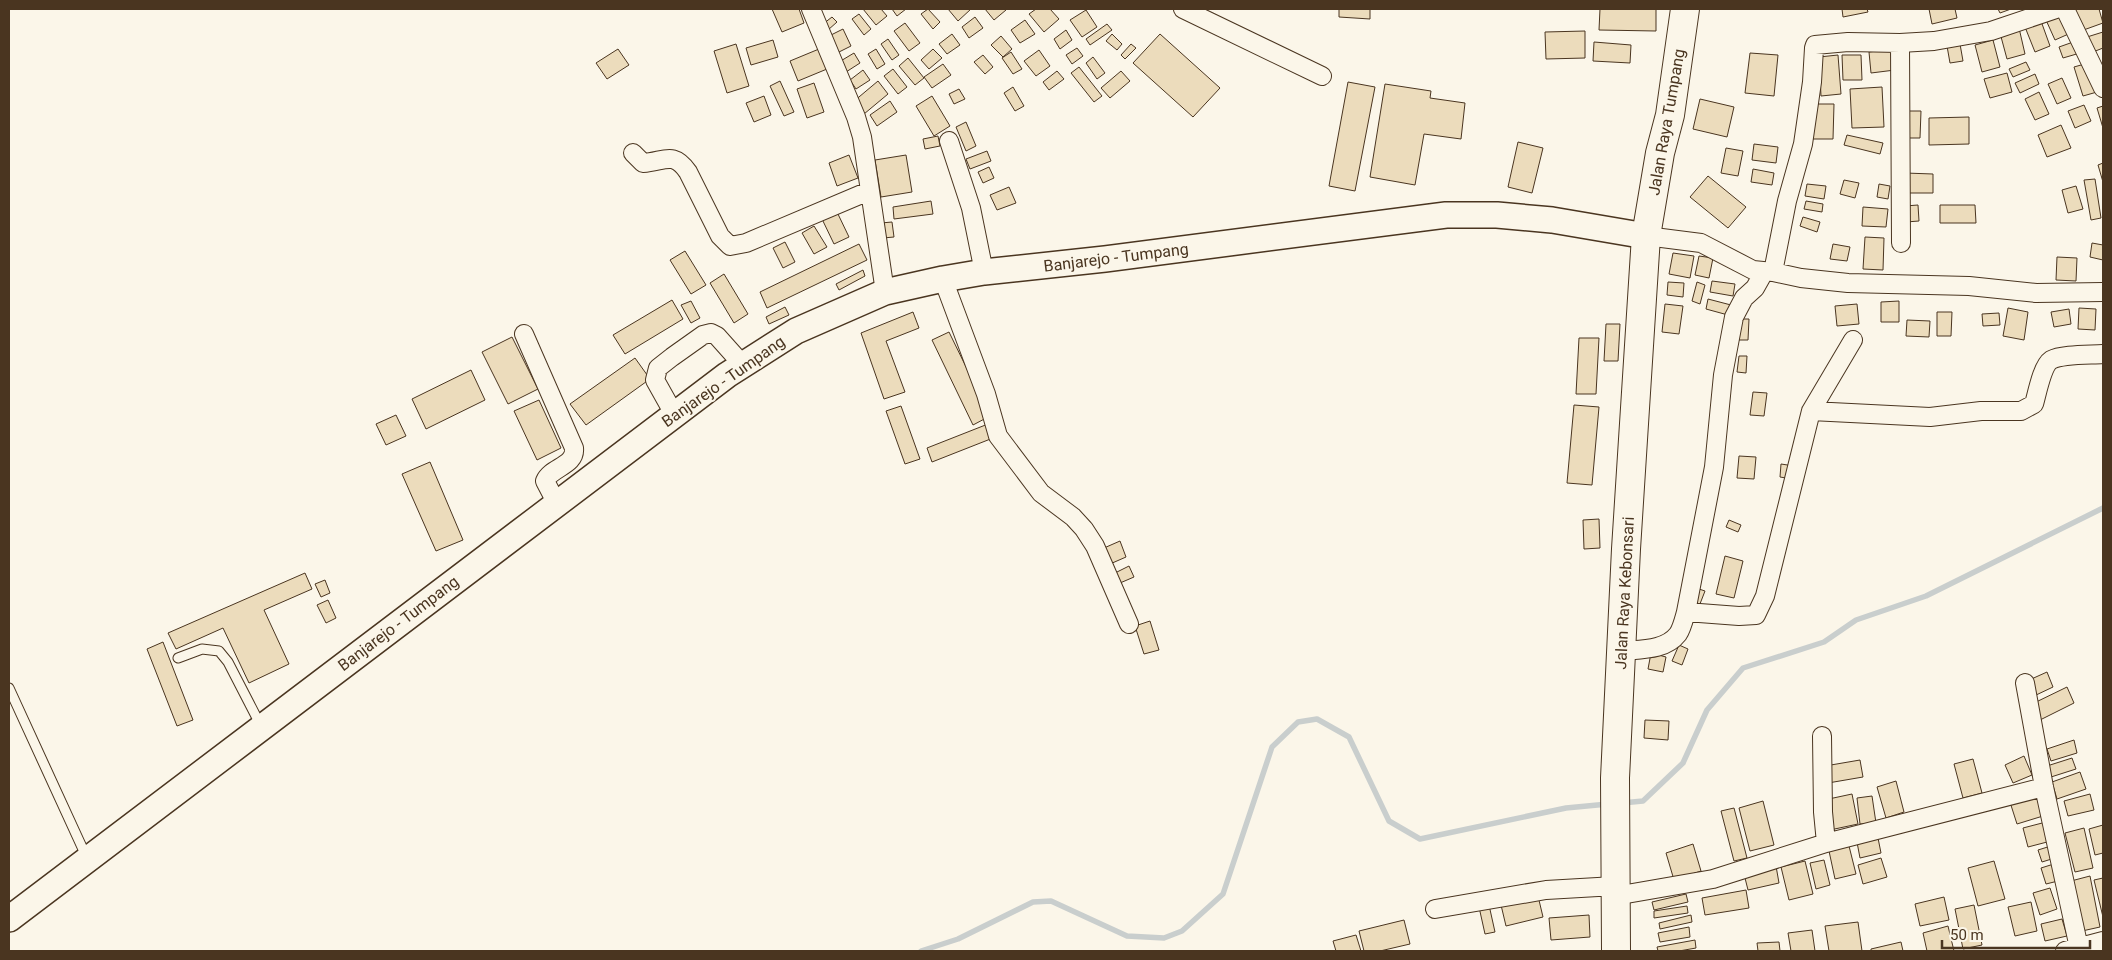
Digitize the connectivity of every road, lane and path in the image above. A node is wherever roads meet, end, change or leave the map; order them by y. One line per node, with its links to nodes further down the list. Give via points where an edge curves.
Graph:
1 (812, 9): 11 (street, via 860,128)
2 (1184, 9): 7 (street)
3 (1685, 9): 12 (main road, Jalan Raya Tumpang, via 1670,115)
4 (2056, 9): 6 (street, via 1991,31)
5 (2065, 9): 8 (street)
6 (1900, 43): 13 (street); 14 (street, via 1848,42 1818,44 1814,48 1803,144)
7 (1322, 76)
8 (2103, 88)
9 (950, 141): 15 (street, via 971,208)
10 (633, 153): 11 (street, via 643,163 670,158 680,162 720,236 730,246 746,243)
11 (869, 191): 17 (street)
12 (1646, 236): 14 (street, via 1701,242 1753,270); 15 (main road, Banjarejo - Tumpang, via 1552,220 1446,215); 28 (main road, Jalan Raya Kebonsari)
13 (1901, 243)
14 (1774, 267): 18 (street, via 1802,278 1848,283 1969,286 2036,293); 26 (street, via 1744,298 1734,317 1723,375 1714,467)
15 (984, 272): 16 (main road, Banjarejo - Tumpang)
16 (944, 278): 17 (main road, Banjarejo - Tumpang); 27 (street, via 998,436 1040,493 1069,513 1084,529 1095,546)
17 (885, 292): 22 (main road, Banjarejo - Tumpang, via 811,324)
18 (2103, 292)
19 (524, 334): 25 (street, via 574,448 571,460 546,478)
20 (1852, 340): 23 (street)
21 (2103, 354): 23 (street, via 2051,360 2034,404 2021,410 1930,417)
22 (742, 364): 24 (main road, Banjarejo - Tumpang); 24 (street, via 711,333 672,357 658,368 655,380)
23 (1811, 411): 26 (street, via 1765,596 1756,615)
24 (674, 414): 25 (main road, Banjarejo - Tumpang)
25 (557, 504): 32 (main road, Banjarejo - Tumpang)
26 (1686, 612): 28 (street, via 1679,633 1668,643 1649,649)
27 (1129, 624)
28 (1621, 651): 37 (main road, Jalan Raya Kebonsari, via 1615,778)
29 (178, 658): 32 (lane, via 202,649 219,651)
30 (2025, 683): 34 (street)
31 (9, 688): 36 (lane)
32 (262, 726): 36 (main road, Banjarejo - Tumpang)
33 (1822, 736): 35 (street)
34 (2044, 787): 35 (street); 41 (street)
35 (1826, 843): 37 (street, via 1713,880)
36 (88, 858): 39 (main road, Banjarejo - Tumpang)
37 (1615, 891): 38 (street, via 1546,890); 42 (main road, Jalan Raya Kebonsari)
38 (1435, 909)
39 (9, 919)
40 (2103, 941): 41 (street)
41 (2071, 950)
42 (1616, 951)

